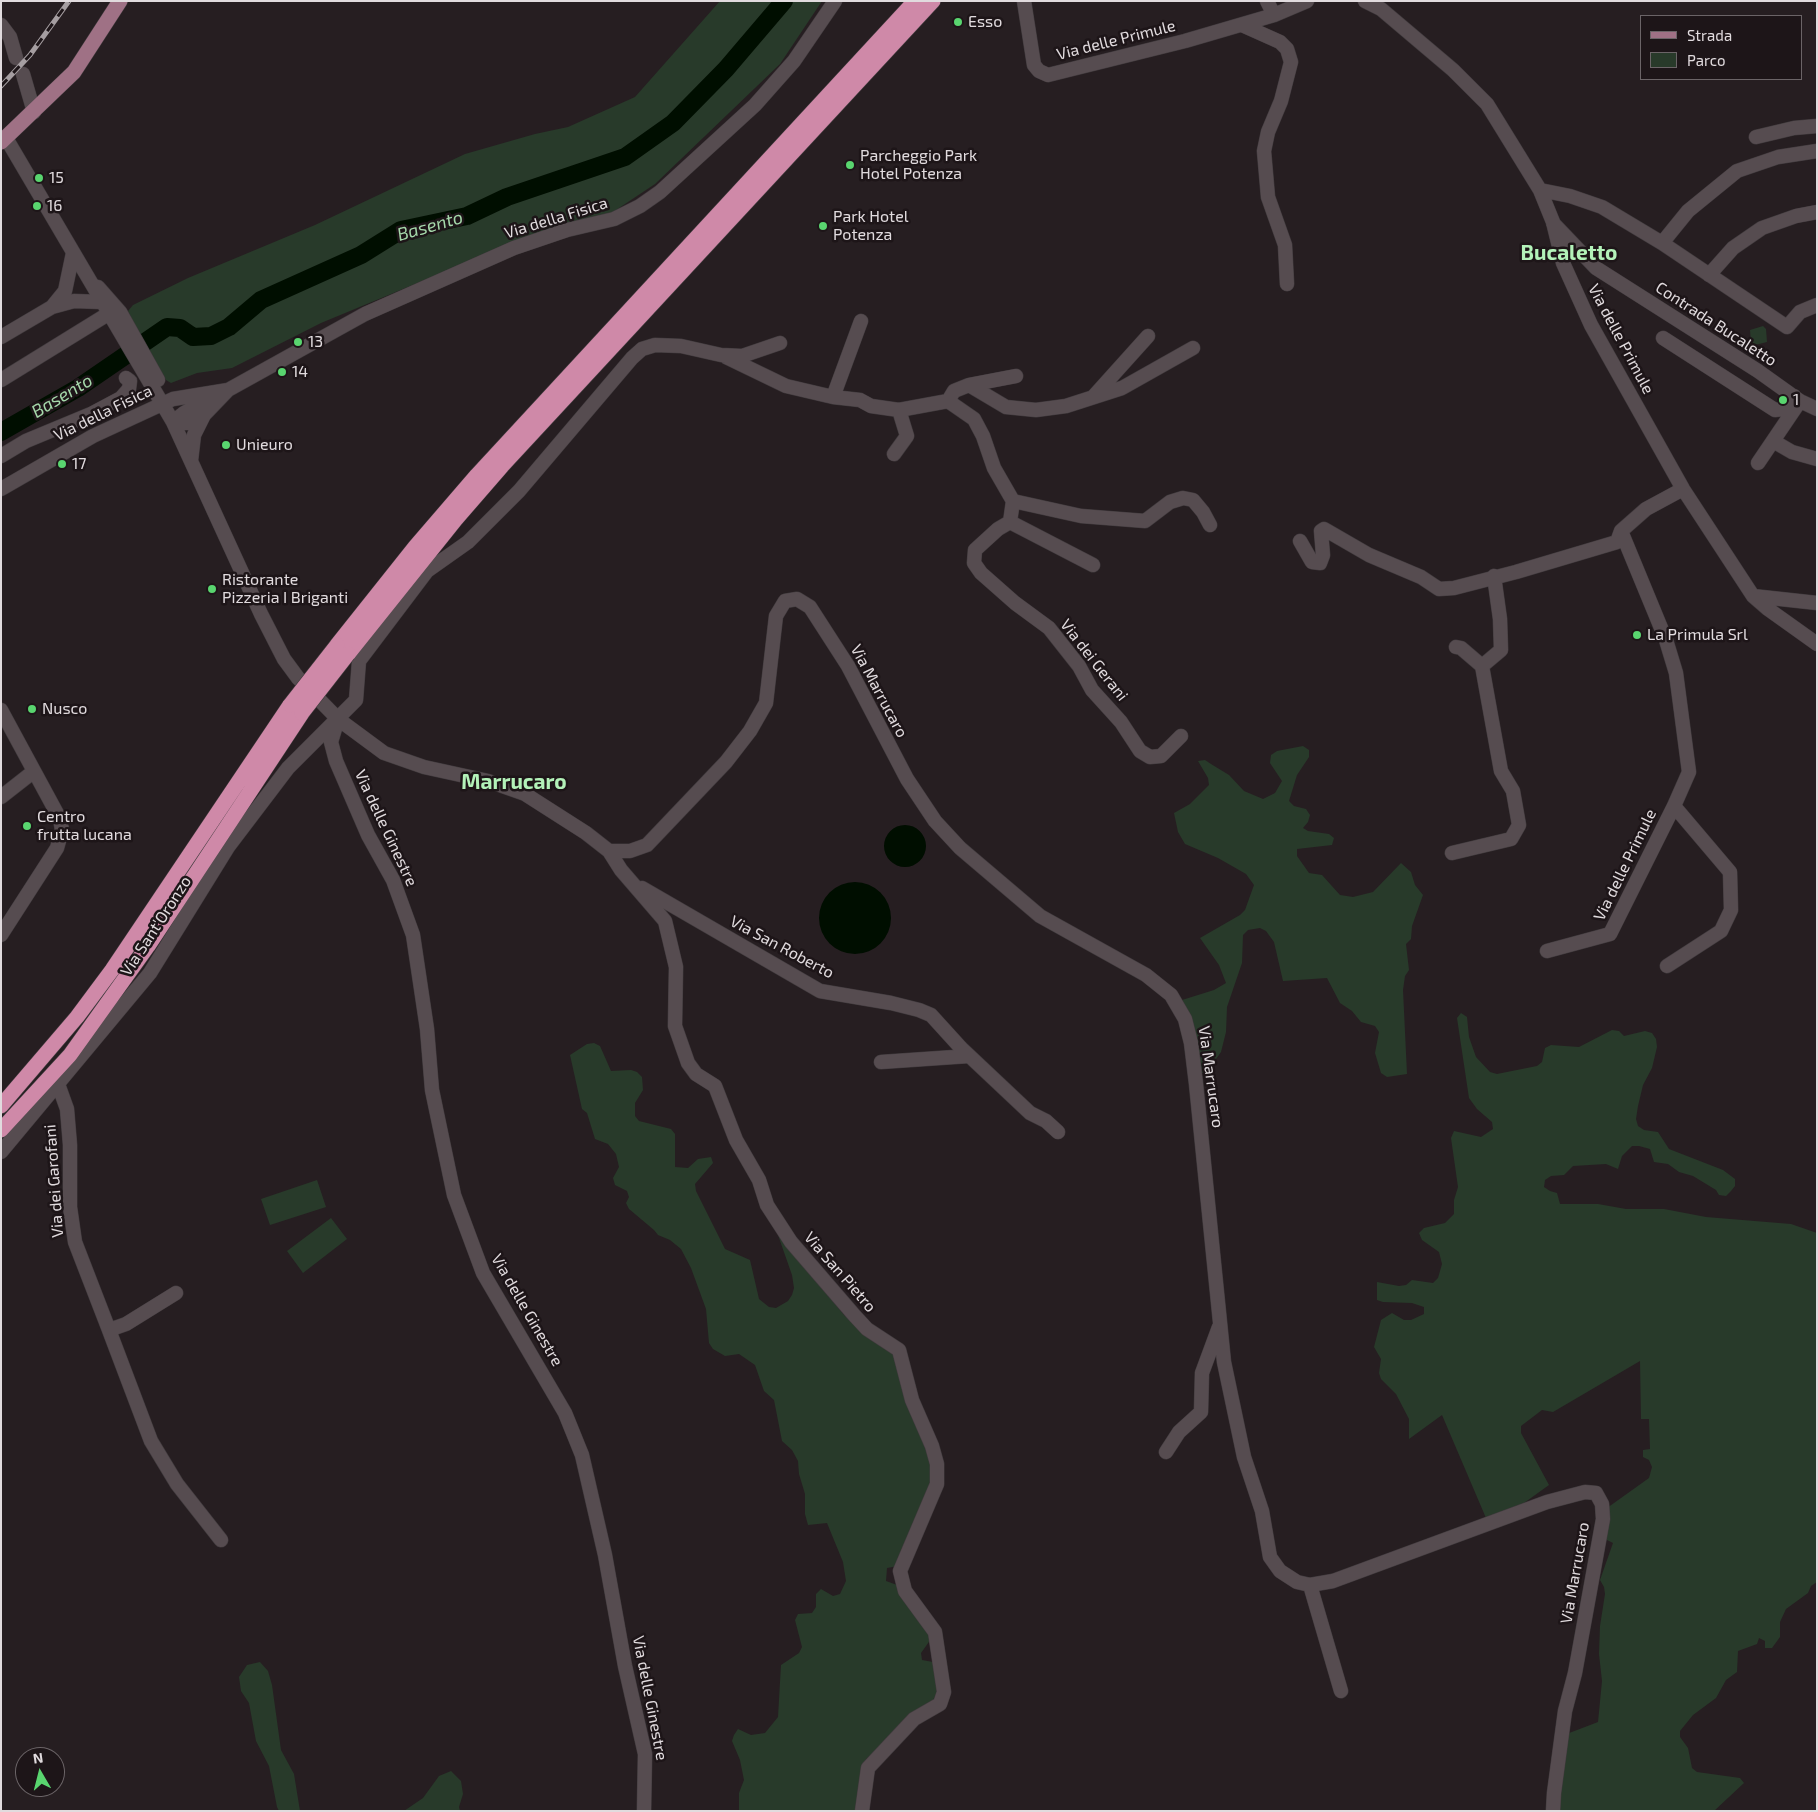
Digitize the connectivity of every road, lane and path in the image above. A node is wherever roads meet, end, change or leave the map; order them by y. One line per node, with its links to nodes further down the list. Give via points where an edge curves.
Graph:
1 (120, 1): 14 (main road, via 74,72)
2 (835, 1): 43 (street, Via della Fisica, via 794,61 755,105 660,192 640,206 614,219 567,230 505,252 365,314)
3 (915, 1): 72 (highway, via 490,460 415,547)
4 (933, 1): 72 (highway, via 502,466)
5 (1024, 1): 10 (street, Via delle Primule, via 1034,65 1048,75)
6 (1267, 1): 9 (street)
7 (1307, 1): 9 (street, Via delle Primule)
8 (1365, 1): 19 (street, Via delle Primule, via 1381,9 1453,70 1487,104)
9 (1274, 15): 10 (street, Via delle Primule)
10 (1242, 25): 28 (street, via 1280,42 1287,49 1290,62 1264,150 1268,197 1285,245)
11 (1, 26): 12 (street, via 10,37)
12 (16, 58)
13 (23, 74): 14 (street)
14 (34, 112): 17 (main road)
15 (1817, 126): 16 (street)
16 (1756, 137)
17 (4, 140): 23 (street)
18 (1817, 152): 22 (street, via 1778,157 1737,172 1688,211)
19 (1540, 190): 21 (street, Via delle Primule); 22 (street, via 1602,207)
20 (1817, 212): 26 (street, via 1762,228 1733,248)
21 (1553, 222): 24 (street, Via delle Primule); 25 (street)
22 (1662, 243): 26 (street)
23 (73, 253): 27 (street); 29 (street)
24 (1563, 263): 25 (street, via 1574,260); 60 (street, Via delle Primule, via 1591,325)
25 (1596, 268): 46 (street, Contrada Bucaletto)
26 (1709, 275): 30 (street, via 1787,327 1800,312)
27 (92, 282): 29 (street, via 82,282); 31 (street); 31 (street, via 111,300)
28 (1287, 284)
29 (70, 296): 31 (street); 34 (street)
30 (1817, 305)
31 (112, 315): 41 (street); 48 (street, via 154,383)
32 (861, 321): 45 (street)
33 (1148, 336): 44 (street)
34 (1, 337)
35 (1662, 338): 46 (street, via 1774,410 1783,410)
36 (780, 343): 38 (street, via 742,356)
37 (1193, 348): 44 (street, via 1122,388)
38 (721, 355): 45 (street, via 786,386); 76 (street, Via Sant'Oronzo, via 681,346 655,345 642,349 632,358 519,491 468,542 426,571 359,661 356,700)
39 (1016, 376): 42 (street)
40 (126, 378): 55 (street, via 130,381 129,389 122,398 26,440)
41 (1, 380)
42 (969, 386): 44 (street, via 1006,407 1036,410 1066,406); 47 (street, via 954,391)
43 (228, 390): 48 (street, Via della Fisica, via 173,399); 51 (street, Via della Fisica); 52 (street)
44 (1094, 396)
45 (833, 397): 50 (street)
46 (1797, 399): 49 (street, Contrada Bucaletto); 53 (street)
47 (948, 401): 50 (street); 61 (street, via 974,419 994,468)
48 (163, 404): 52 (street); 59 (street, Via della Fisica, via 65,450)
49 (1817, 409)
50 (899, 410): 54 (street, via 907,436)
51 (204, 415): 52 (street, Via della Fisica, via 188,423); 57 (street, via 194,435)
52 (173, 422): 57 (street)
53 (1773, 441): 56 (street, via 1792,452); 58 (street)
54 (894, 454)
55 (1, 456)
56 (1817, 458)
57 (191, 461): 76 (street, via 284,659)
58 (1758, 463)
59 (1, 489)
60 (1684, 489): 64 (street, via 1646,509); 68 (street, Via delle Primule)
61 (1013, 501): 62 (street); 63 (street, via 1081,516 1145,521 1170,502 1183,498 1193,500)
62 (1010, 522): 66 (street); 77 (street, Via dei Gerani, via 975,550 974,563 981,573 1049,628 1140,751 1150,758 1161,756)
63 (1210, 525)
64 (1621, 531): 67 (street, via 1617,542); 80 (street, Via delle Primule, via 1666,640 1676,673 1689,772)
65 (1300, 541): 67 (street, via 1312,562 1320,563 1323,555 1321,530 1324,529 1439,589)
66 (1094, 565)
67 (1494, 576): 73 (street, via 1501,650)
68 (1753, 596): 69 (street); 70 (street, Via delle Primule)
69 (1817, 603)
70 (1817, 644)
71 (1456, 647): 73 (street)
72 (342, 649): 74 (highway, bridge)
73 (1482, 666): 82 (street, via 1501,771 1513,791 1519,825 1512,839)
74 (296, 709): 90 (highway, via 112,970 77,1017); 91 (highway, via 148,946 70,1056)
75 (1, 710): 78 (street)
76 (338, 719): 81 (street, via 384,753 525,794); 89 (street, Via Sant'Oronzo, via 288,768 267,795 228,847 150,972); 101 (street, Via delle Ginestre, via 331,742 336,761 368,835 394,880 413,935 432,1090 454,1195 483,1273 565,1413 582,1455 646,1754)
77 (1181, 736)
78 (33, 772): 79 (street); 84 (street, via 60,820 61,835)
79 (1, 797)
80 (1674, 806): 85 (street, Via delle Primule, via 1610,934); 86 (street, Via delle Primule, via 1730,872 1731,910 1721,932)
81 (609, 851): 83 (street, Via San Pietro); 95 (street, Via Marrucaro, via 630,851 647,845 726,762 750,731 766,702 776,616 785,601 797,599 810,607 848,666 907,779 935,821 960,848 1040,916 1146,975 1171,995 1179,1007 1191,1043)
82 (1452, 853)
83 (632, 883): 87 (street, Via San Roberto, via 820,991 931,1015); 102 (street, Via San Pietro, via 665,922 676,967 675,1026 688,1063 696,1074 715,1086 736,1140 759,1180 768,1206 791,1242 867,1328 899,1350 912,1400 937,1464 937,1484 900,1571 905,1591 936,1632 944,1692 940,1704 914,1719 868,1768)
84 (1, 935)
85 (1547, 951)
86 (1667, 966)
87 (969, 1056): 88 (street); 92 (street, Via San Roberto, via 1030,1113)
88 (881, 1062)
89 (58, 1084): 93 (street, Via Sant'Oronzo); 96 (street, Via dei Garofani, via 67,1109 70,1136 70,1207 75,1242)
90 (1, 1106)
91 (1, 1130)
92 (1058, 1132)
93 (1, 1152)
94 (176, 1293): 96 (street, via 126,1324)
95 (1220, 1324): 97 (street, Via Marrucaro, via 1202,1372 1201,1412 1179,1432); 99 (street, Via Marrucaro, via 1224,1362 1244,1457 1257,1491 1270,1557 1280,1571 1296,1582)
96 (110, 1330): 98 (street, Via dei Garofani, via 151,1441 177,1484)
97 (1166, 1452)
98 (221, 1540)
99 (1310, 1585): 100 (street); 103 (street, Via Marrucaro, via 1333,1581 1547,1502 1585,1492 1596,1493 1602,1504 1600,1535 1565,1711)
100 (1341, 1692)
101 (644, 1811)
102 (862, 1811)
103 (1553, 1811)

